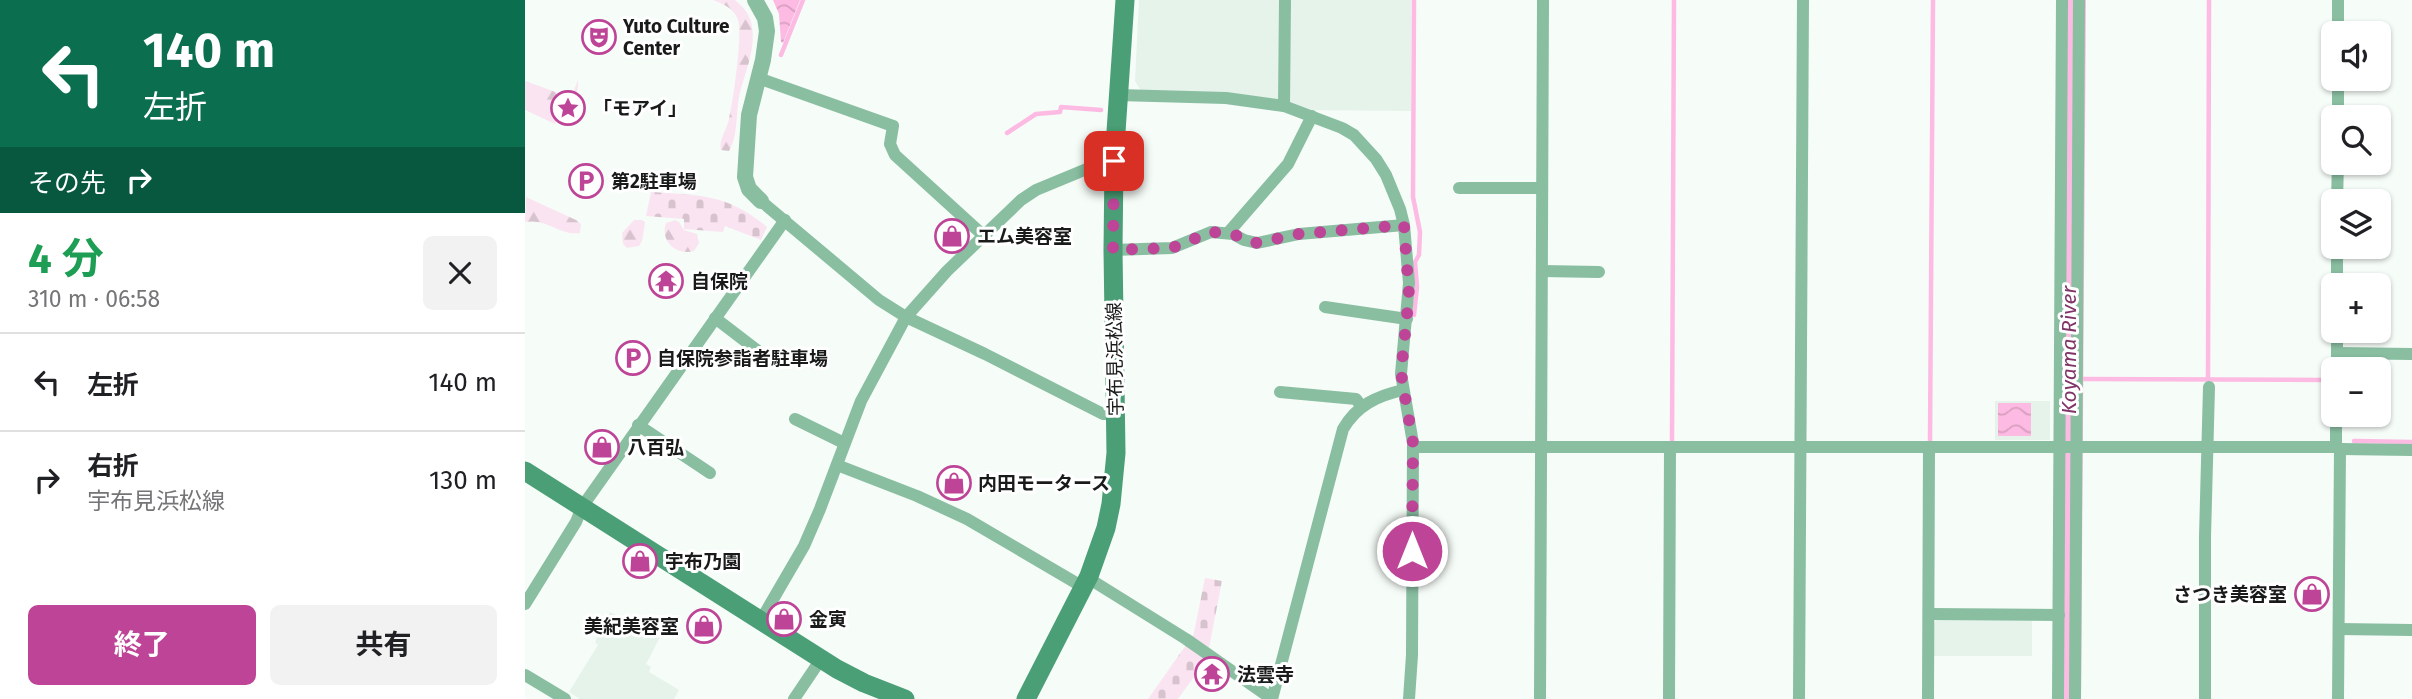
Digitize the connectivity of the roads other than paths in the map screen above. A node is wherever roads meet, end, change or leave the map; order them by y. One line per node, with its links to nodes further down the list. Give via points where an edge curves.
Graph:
1 (755, 0): 10 (street, via 767,31)
2 (1125, 0): 11 (main road, 宇布見浜松線)
3 (1285, 0): 12 (street)
4 (1543, 0): 16 (street)
5 (1803, 0): 47 (street)
6 (2062, 0): 21 (street)
7 (2080, 0): 21 (street)
8 (2338, 0): 9 (street)
9 (2338, 21)
10 (758, 78): 17 (street, via 744,167 746,183); 22 (street, via 893,126 890,144 895,155)
11 (1118, 95): 12 (street, via 1226,98); 14 (main road, 宇布見浜松線)
12 (1284, 106): 13 (street)
13 (1312, 116): 19 (street, via 1342,128 1364,145 1386,175); 20 (street, via 1288,164)
14 (1114, 161): 22 (street, via 1036,190); 23 (main road, 宇布見浜松線)
15 (1459, 188): 16 (street)
16 (1542, 188): 24 (street)
17 (761, 201): 18 (street)
18 (785, 220): 27 (street, via 870,295); 28 (street)
19 (1404, 225): 20 (street, via 1299,234 1257,243); 29 (street)
20 (1228, 233): 23 (street, via 1211,232 1172,248)
21 (2070, 235): 49 (street)
22 (984, 236): 27 (street)
23 (1113, 250): 39 (main road, 宇布見浜松線)
24 (1542, 271): 25 (street); 45 (street)
25 (1599, 272)
26 (1325, 307): 29 (street)
27 (906, 317): 39 (street, via 1103,414); 43 (street)
28 (715, 318): 33 (street); 41 (street)
29 (1407, 319): 36 (street)
30 (2337, 343): 31 (street)
31 (2337, 353): 32 (street); 34 (street)
32 (2412, 354)
33 (762, 355)
34 (2337, 357)
35 (2209, 387): 50 (street)
36 (1403, 390): 38 (street); 44 (street)
37 (1280, 392): 38 (street, via 1356,399)
38 (1361, 406): 71 (street, via 1343,429)
39 (1115, 414): 58 (main road, 宇布見浜松線, via 1111,504)
40 (795, 419): 43 (street)
41 (638, 425): 55 (street); 56 (street)
42 (2337, 427): 51 (street)
43 (844, 443): 53 (street)
44 (1413, 447): 45 (street); 72 (street)
45 (1541, 447): 46 (street); 73 (street)
46 (1670, 447): 47 (street); 74 (street)
47 (1800, 447): 48 (street); 75 (street)
48 (1930, 447): 49 (street); 60 (street)
49 (2069, 447): 50 (street); 57 (street)
50 (2208, 447): 51 (street); 79 (street)
51 (2338, 448): 52 (street); 63 (street)
52 (2412, 450)
53 (837, 465): 58 (street, via 967,519); 62 (street, via 804,546)
54 (525, 471): 56 (main road)
55 (710, 473)
56 (582, 507): 59 (street); 62 (main road)
57 (2069, 508): 61 (street); 78 (street)
58 (1086, 582): 70 (main road, 宇布見浜松線); 71 (street, via 1186,639)
59 (525, 604)
60 (1929, 614): 61 (street); 76 (street)
61 (2059, 615): 77 (street)
62 (761, 620): 65 (main road)
63 (2339, 629): 64 (street); 80 (street)
64 (2412, 630)
65 (821, 659): 68 (street); 69 (main road)
66 (525, 675): 67 (street)
67 (565, 699)
68 (795, 699)
69 (905, 699)
70 (1026, 699)
71 (1272, 699)
72 (1409, 699)
73 (1540, 699)
74 (1669, 699)
75 (1799, 699)
76 (1929, 699)
77 (2058, 699)
78 (2075, 699)
79 (2206, 699)
80 (2338, 699)

